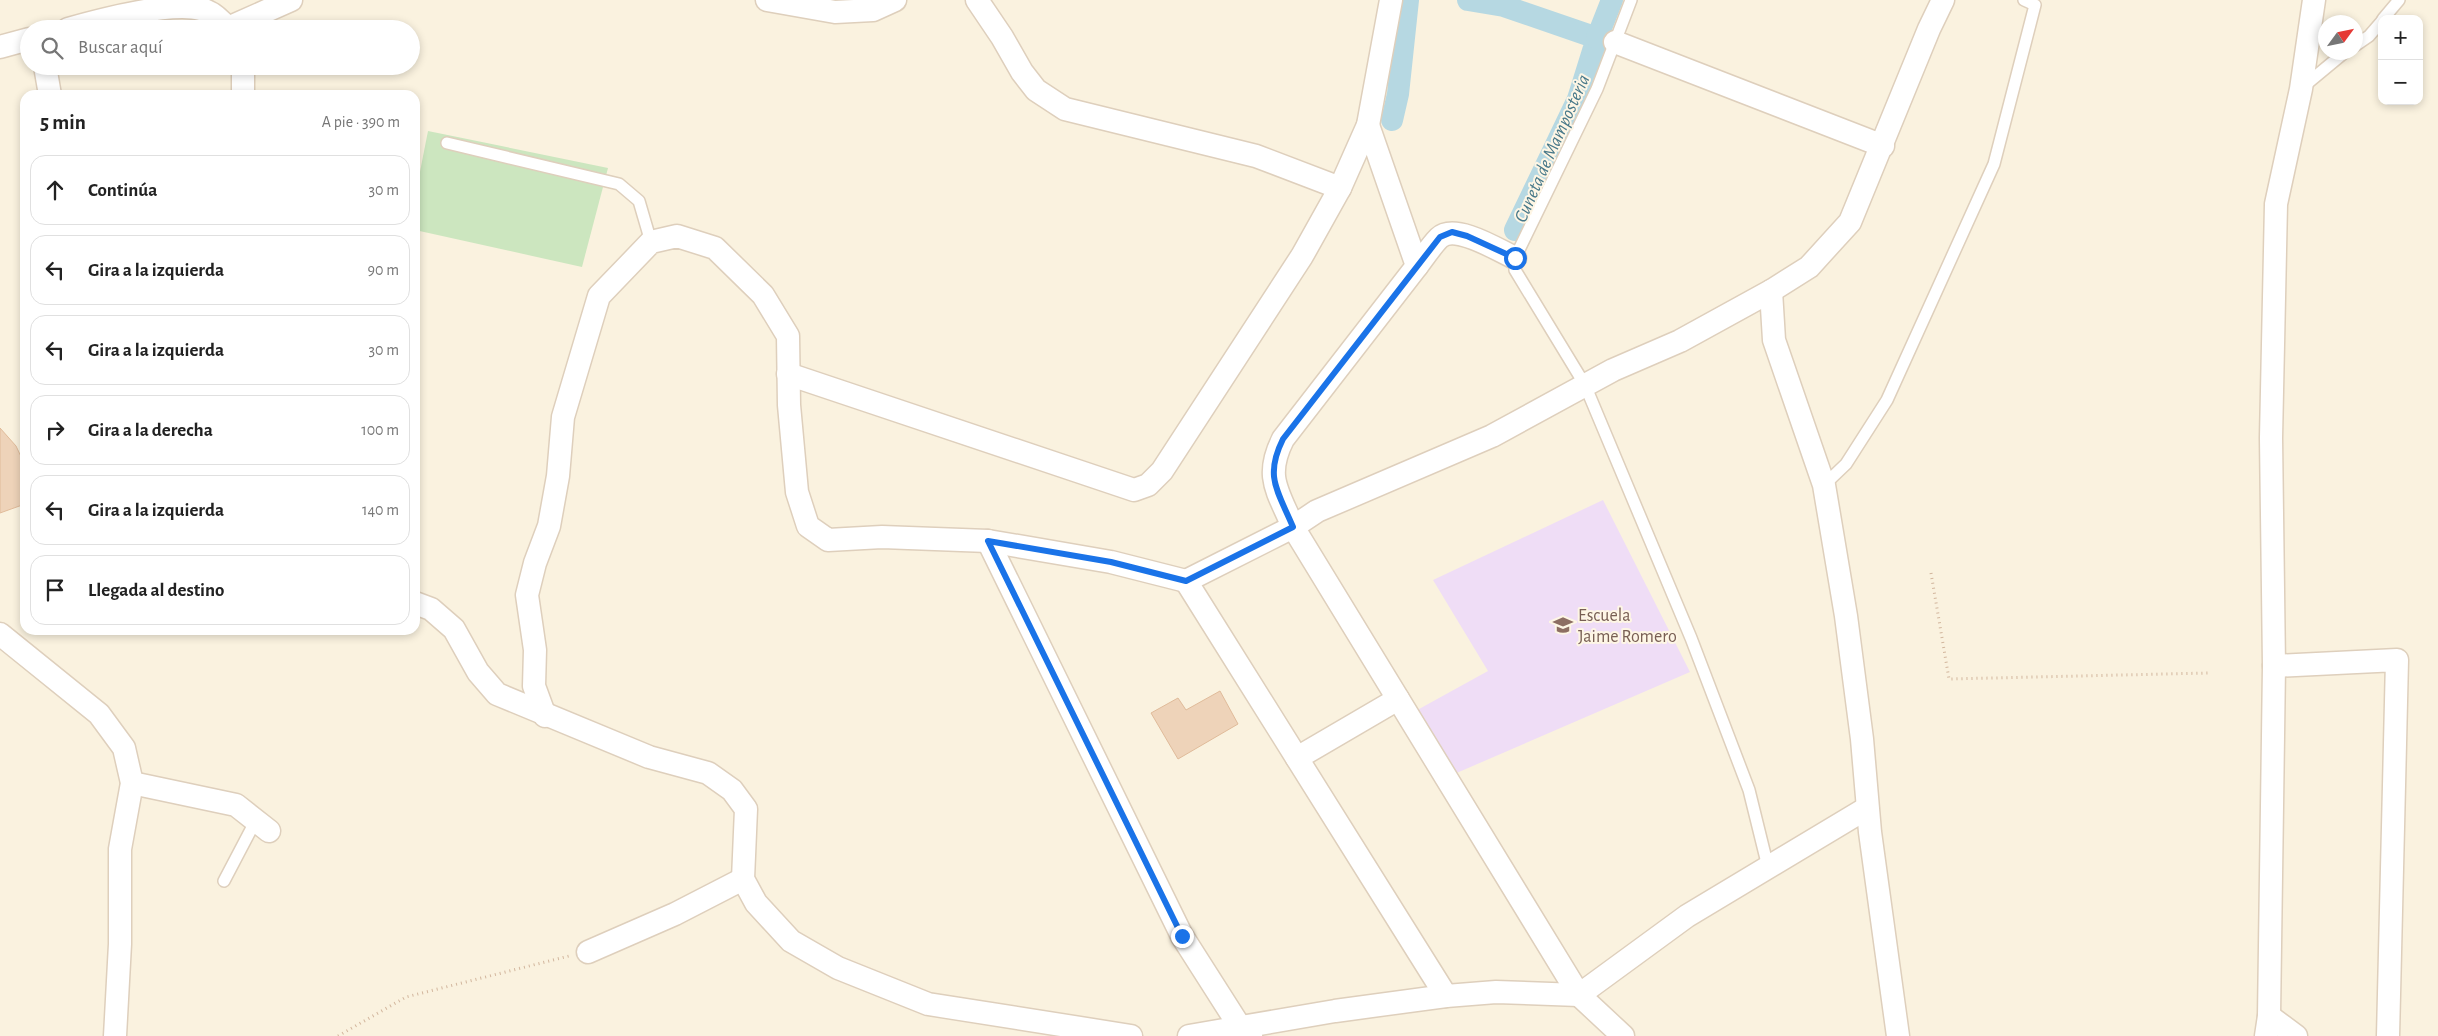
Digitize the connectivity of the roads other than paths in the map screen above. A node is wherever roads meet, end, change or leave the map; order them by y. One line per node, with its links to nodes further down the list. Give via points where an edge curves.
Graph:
1 (291, 0): 14 (street)
2 (767, 0): 3 (street, via 835,12 873,10)
3 (895, 0)
4 (977, 0): 29 (street, via 1036,90 1065,109 1256,156)
5 (1391, 0): 26 (street)
6 (1631, 0): 18 (lane)
7 (1943, 0): 28 (street)
8 (2024, 0): 36 (lane, via 2035,4 1994,164 1886,400 1846,464)
9 (2314, 0): 23 (street)
10 (2399, 0): 11 (lane)
11 (2386, 15)
12 (100, 20): 13 (street, via 182,6 203,9)
13 (221, 20)
14 (248, 20)
15 (2378, 25): 16 (lane)
16 (2363, 40)
17 (20, 41): 19 (street)
18 (1615, 42): 28 (street); 31 (lane, via 1597,89)
19 (0, 47)
20 (2335, 60): 23 (lane)
21 (46, 75): 24 (street)
22 (243, 75): 25 (street)
23 (2300, 89): 42 (street, via 2276,204 2271,438)
24 (49, 90)
25 (243, 90)
26 (1368, 126): 29 (street); 32 (street)
27 (447, 143): 30 (lane, via 620,184 639,201)
28 (1883, 146): 33 (street, via 1850,222 1809,267)
29 (1340, 188): 34 (street, via 1302,256 1162,471 1148,485 1134,490)
30 (651, 242): 34 (street, via 677,236 715,248 763,294 788,336); 44 (street, via 599,296 563,417 558,476 549,526 527,595 535,650 534,686)
31 (1515, 258): 32 (street, via 1452,232 1440,237); 35 (lane, via 1515,270)
32 (1417, 266): 37 (street, via 1277,451 1272,468 1275,485)
33 (1771, 291): 35 (street, via 1680,340); 36 (street, via 1774,340)
34 (788, 374): 38 (street, via 797,492 808,526 828,540)
35 (1585, 385): 37 (street, via 1492,436 1317,511); 49 (lane, via 1749,790)
36 (1824, 485): 47 (street, via 1846,616 1862,738)
37 (1293, 527): 39 (street); 43 (street)
38 (988, 541): 39 (street, via 1111,562); 56 (street, via 1182,936)
39 (1186, 581): 45 (street)
40 (420, 605): 44 (street, via 431,609 454,629 478,672 497,694)
41 (0, 634): 46 (street, via 99,714 124,748)
42 (2274, 666): 55 (street); 63 (street, via 2397,660)
43 (1398, 699): 45 (street); 53 (street)
44 (545, 716): 50 (street, via 649,757 708,773 732,790 746,809)
45 (1297, 758): 54 (street)
46 (132, 783): 48 (street, via 236,805); 57 (street, via 120,849 120,944)
47 (1867, 808): 49 (street); 61 (street)
48 (262, 825): 51 (lane)
49 (1768, 867): 53 (street, via 1687,916)
50 (743, 878): 52 (street, via 676,914); 58 (street, via 756,903 791,941 838,968 928,1004)
51 (224, 881)
52 (588, 952)
53 (1579, 995): 54 (street, via 1496,992); 60 (street)
54 (1446, 996): 56 (street, via 1334,1011)
55 (2267, 1026): 62 (street)
56 (1246, 1032): 59 (street)
57 (115, 1036)
58 (1131, 1036)
59 (1189, 1036)
60 (1623, 1036)
61 (1898, 1036)
62 (2296, 1036)
63 (2388, 1036)

